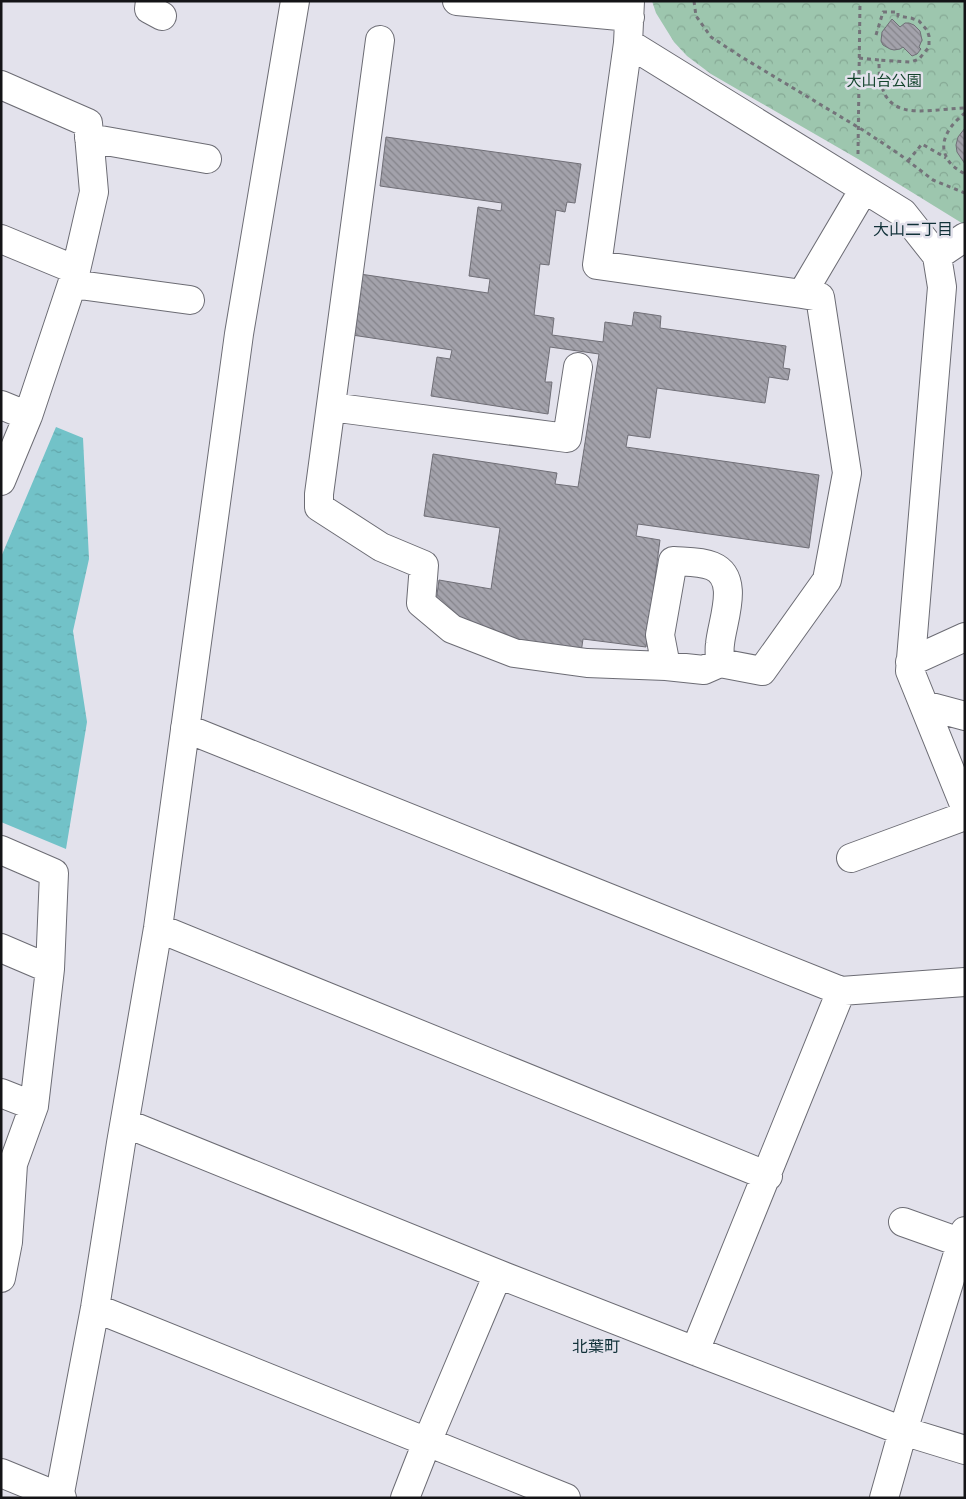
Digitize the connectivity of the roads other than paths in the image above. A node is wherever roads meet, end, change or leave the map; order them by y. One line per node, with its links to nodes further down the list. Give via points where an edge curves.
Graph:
1 (295, 1): 26 (main road, via 239,334)
2 (457, 1): 3 (main road)
3 (629, 20): 8 (main road); 13 (main road, via 597,265)
4 (380, 40): 17 (main road)
5 (1, 85): 6 (main road, via 88,123)
6 (89, 138): 7 (main road); 12 (main road, via 94,192)
7 (207, 159)
8 (864, 189): 11 (main road, via 903,213); 13 (main road)
9 (965, 237): 11 (main road)
10 (1, 239): 12 (main road)
11 (937, 256): 21 (main road, via 942,287)
12 (74, 277): 14 (main road); 18 (main road)
13 (802, 294): 22 (main road, via 820,297 847,473 827,580 762,671)
14 (190, 300)
15 (578, 367): 17 (main road, via 567,438)
16 (1, 405): 18 (main road)
17 (331, 407): 23 (main road, via 319,507 381,547 424,565 421,603 452,629 514,653 587,663)
18 (28, 416): 19 (main road)
19 (1, 481)
20 (965, 637): 21 (main road)
21 (910, 662): 24 (main road, via 910,671)
22 (720, 664): 23 (main road, via 704,670); 23 (main road, via 728,592 723,574 712,566 673,561 660,634)
23 (666, 666)
24 (924, 705): 25 (main road); 27 (main road)
25 (965, 716)
26 (185, 728): 31 (main road); 35 (main road)
27 (965, 807)
28 (965, 816): 30 (main road)
29 (1, 850): 33 (main road, via 54,873)
30 (851, 858)
31 (158, 928): 38 (main road); 39 (main road)
32 (1, 948): 33 (main road)
33 (50, 969): 37 (main road)
34 (965, 982): 35 (main road)
35 (841, 991): 39 (main road)
36 (1, 1093): 37 (main road)
37 (34, 1106): 42 (main road, via 13,1164)
38 (125, 1123): 43 (main road); 45 (main road)
39 (768, 1176): 46 (main road)
40 (903, 1222): 41 (main road)
41 (963, 1237): 47 (main road)
42 (4, 1240): 44 (main road)
43 (498, 1274): 46 (main road); 48 (main road)
44 (1, 1278)
45 (95, 1308): 48 (main road); 51 (main road)
46 (695, 1351): 47 (main road)
47 (903, 1431): 49 (main road); 54 (main road)
48 (427, 1442): 52 (main road); 53 (main road)
49 (965, 1450)
50 (1, 1473): 51 (main road)
51 (60, 1497)
52 (405, 1498)
53 (566, 1498)
54 (884, 1498)

